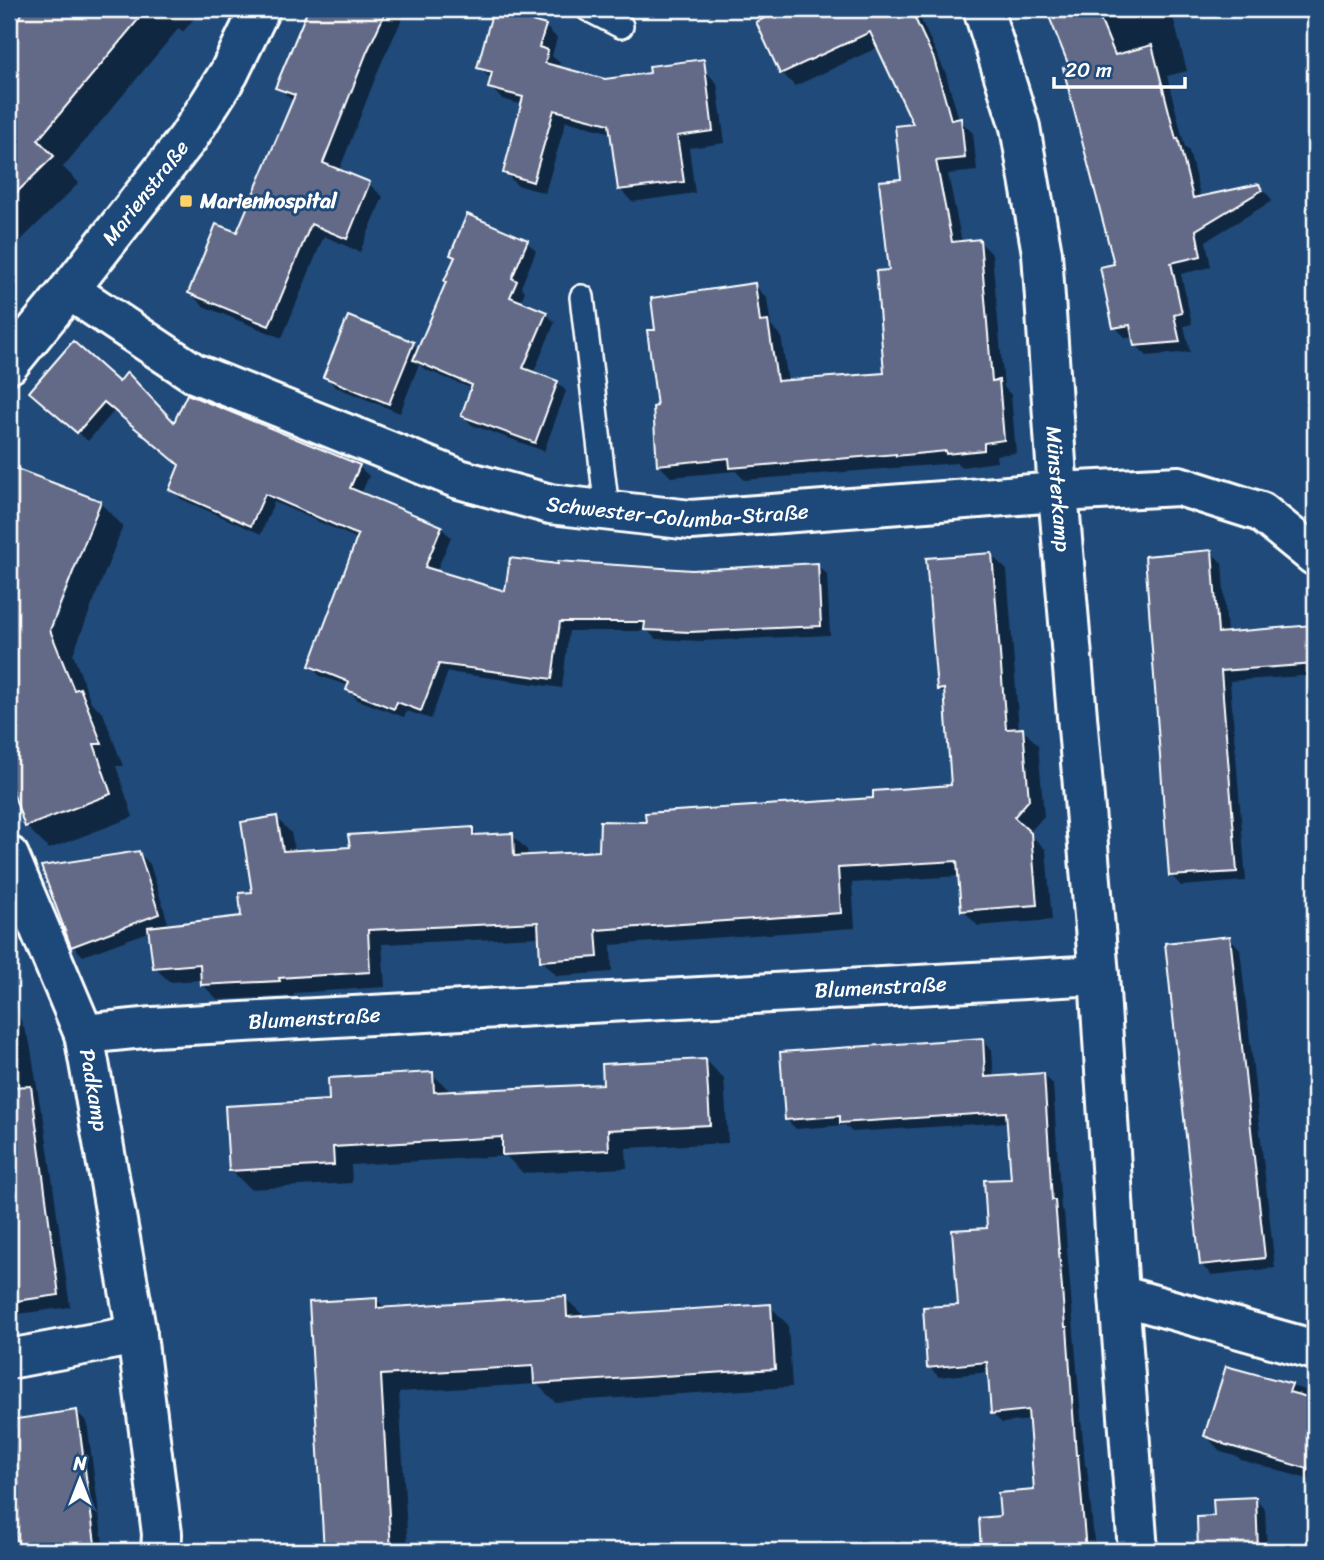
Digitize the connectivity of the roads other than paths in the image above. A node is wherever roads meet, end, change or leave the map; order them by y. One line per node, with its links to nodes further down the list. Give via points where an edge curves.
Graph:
1 (260, 9): 5 (street, Marienstraße, via 229,73 188,138)
2 (589, 9): 4 (lane)
3 (983, 9): 8 (street, Münsterkamp, via 1020,127 1042,253)
4 (621, 26)
5 (69, 290): 7 (street, Marienstraße); 9 (street, Schwester-Columba-Straße, via 194,373 459,479 550,504)
6 (582, 297): 9 (lane)
7 (9, 364)
8 (1058, 492): 9 (street, Schwester-Columba-Straße, via 691,520); 10 (street, Schwester-Columba-Straße, via 1179,486 1261,512); 12 (street, Münsterkamp)
9 (607, 510)
10 (1315, 556)
11 (9, 856): 13 (street, Padkamp)
12 (1100, 975): 13 (street, Blumenstraße); 14 (street)
13 (84, 1034): 15 (street, Padkamp)
14 (1119, 1295): 16 (street); 19 (street)
15 (137, 1335): 17 (street); 18 (street, Padkamp)
16 (1315, 1350)
17 (9, 1359)
18 (161, 1551)
19 (1138, 1551)

